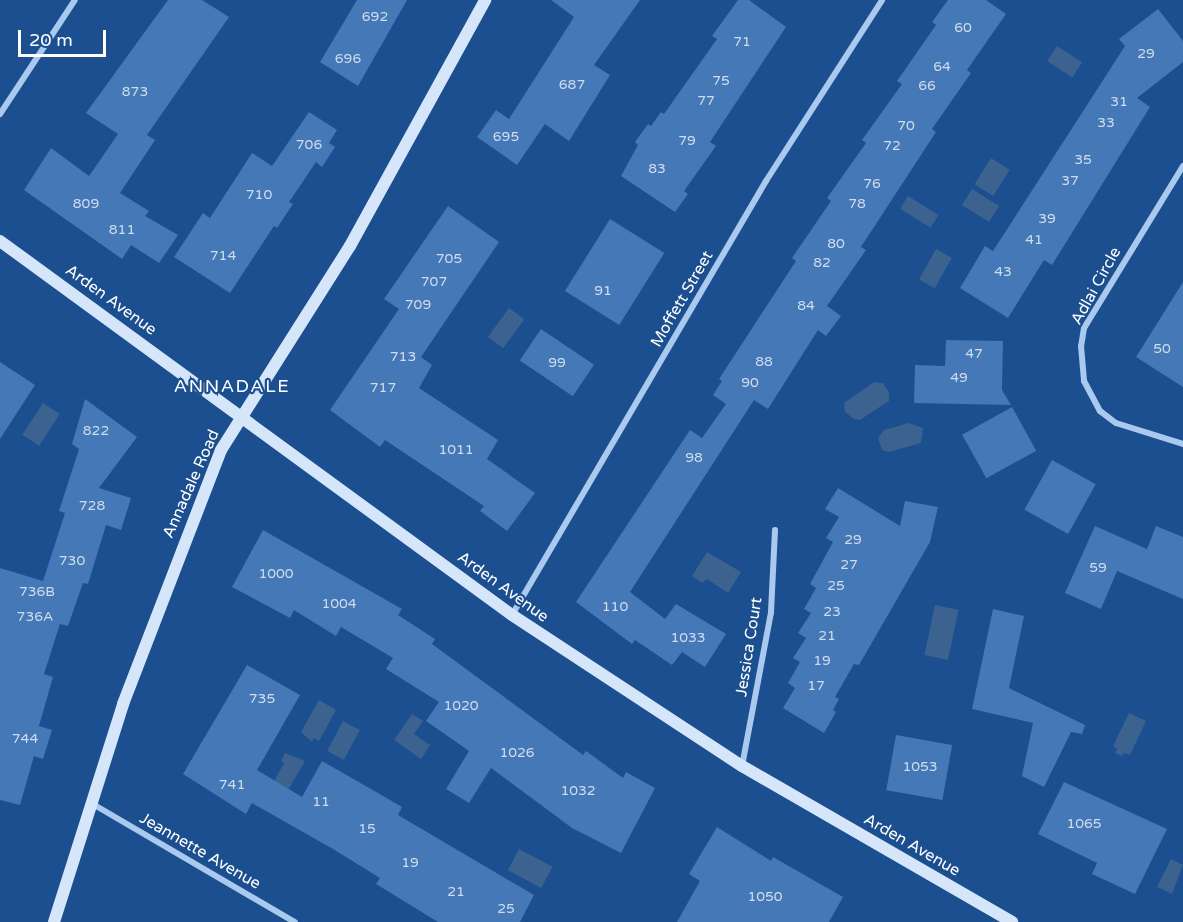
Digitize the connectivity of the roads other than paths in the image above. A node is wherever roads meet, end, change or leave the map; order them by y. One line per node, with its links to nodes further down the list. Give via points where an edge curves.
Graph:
1 (75, 0): 4 (street)
2 (485, 0): 7 (street, Annadale Road, via 350,246)
3 (882, 0): 10 (street, Moffett Street, via 766,181)
4 (0, 114)
5 (1183, 166): 8 (street, Adlai Circle, via 1084,328 1081,346 1084,381 1100,411 1116,423)
6 (0, 241): 7 (street, Arden Avenue)
7 (242, 414): 10 (street, Arden Avenue); 12 (street, Annadale Road, via 221,450 186,535)
8 (1183, 444)
9 (775, 530): 11 (street, Jessica Court, via 771,612)
10 (512, 615): 11 (street, Arden Avenue)
11 (742, 766): 15 (street, Arden Avenue)
12 (90, 803): 13 (street, Annadale Road); 14 (street, Jeannette Avenue)
13 (54, 922)
14 (295, 922)
15 (1012, 922)

